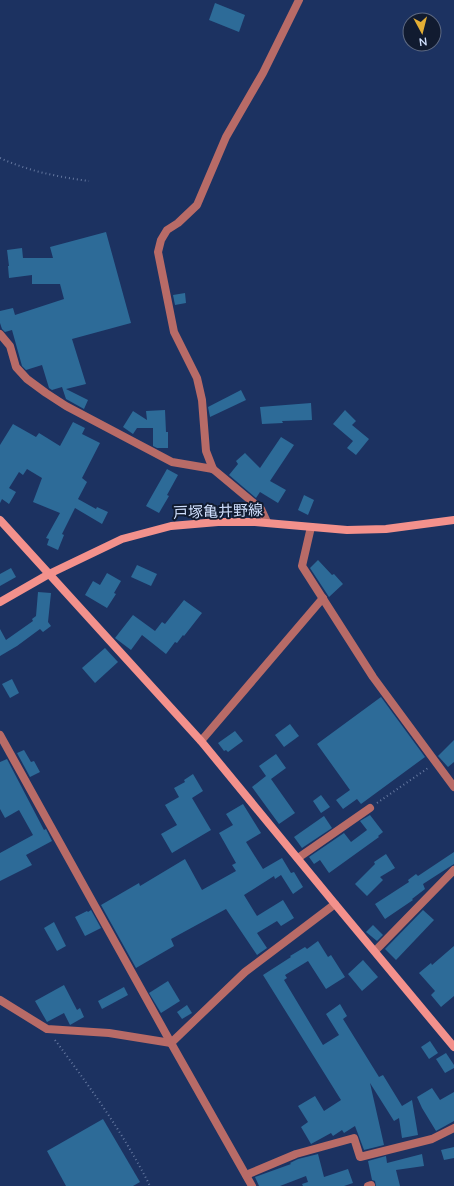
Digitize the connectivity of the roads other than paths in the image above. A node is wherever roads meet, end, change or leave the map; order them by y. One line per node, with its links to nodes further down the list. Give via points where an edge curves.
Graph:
1 (299, 0): 3 (street, via 263,73 226,137 197,205 167,230 158,252 174,332 197,378 202,400 206,451)
2 (0, 334): 3 (street, via 10,346 16,367 27,379 66,406 172,462)
3 (213, 469): 6 (street, via 261,509)
4 (0, 520): 8 (street)
5 (454, 520): 7 (street, 戸塚亀井野線, via 347,530)
6 (267, 522): 7 (street, 戸塚亀井野線); 8 (street, 戸塚亀井野線, via 218,522 171,526 122,539)
7 (311, 527): 9 (street, via 302,566)
8 (49, 574): 10 (street, 戸塚亀井野線); 12 (street)
9 (322, 598): 12 (street); 13 (street, via 373,677)
10 (0, 602)
11 (0, 735): 20 (street)
12 (201, 741): 15 (street)
13 (453, 785)
14 (370, 808): 15 (street)
15 (298, 858): 17 (street)
16 (454, 870): 18 (street)
17 (335, 904): 18 (street); 20 (street, via 245,972)
18 (375, 951): 21 (street)
19 (0, 1000): 20 (street, via 47,1029 109,1033)
20 (171, 1043): 23 (street)
21 (454, 1047)
22 (454, 1128): 23 (street, via 432,1139 360,1157 354,1138 296,1154)
23 (246, 1174): 24 (street)
24 (251, 1185)

